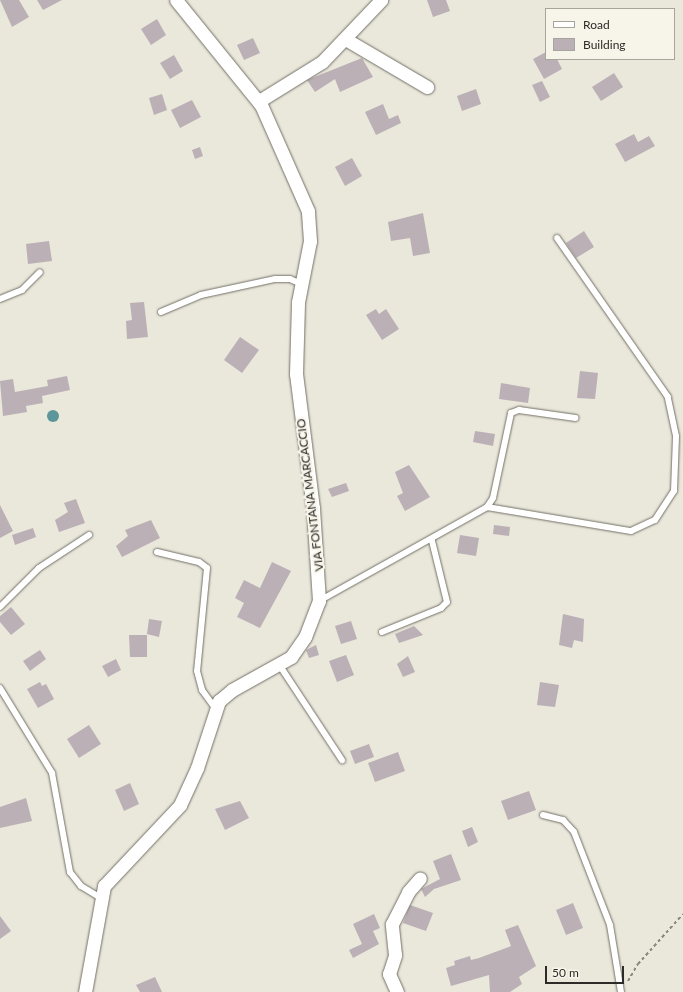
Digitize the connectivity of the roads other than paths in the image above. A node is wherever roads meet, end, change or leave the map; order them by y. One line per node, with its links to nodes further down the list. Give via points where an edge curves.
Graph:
1 (176, 0): 5 (street, VIA FONTANA MARCACCIO)
2 (381, 0): 3 (street)
3 (347, 40): 4 (street); 5 (street, via 311,70)
4 (427, 87)
5 (259, 101): 8 (street, VIA FONTANA MARCACCIO, via 308,210 310,245)
6 (557, 238): 12 (lane, via 668,397 676,436 674,491 655,520 631,531)
7 (40, 272): 9 (lane, via 22,290)
8 (301, 284): 10 (lane, via 290,279 275,279 195,297); 16 (street, VIA FONTANA MARCACCIO, via 296,321 296,382 313,508)
9 (0, 299)
10 (161, 312)
11 (575, 418): 12 (lane, via 520,410 509,415 494,495)
12 (487, 508): 14 (lane)
13 (88, 535): 17 (lane, via 39,568)
14 (432, 541): 16 (lane); 18 (lane, via 447,602 441,608)
15 (158, 552): 21 (lane, via 199,562 208,568 197,671 202,690)
16 (319, 601): 19 (street, VIA FONTANA MARCACCIO, via 302,642)
17 (0, 607)
18 (382, 632)
19 (280, 666): 21 (street, VIA FONTANA MARCACCIO, via 232,690); 22 (lane)
20 (0, 688): 25 (lane, via 52,773 70,872 81,886)
21 (215, 708): 25 (street, VIA FONTANA MARCACCIO, via 199,763 180,805 161,829 110,877)
22 (342, 760)
23 (543, 815): 26 (lane, via 563,820 574,832 611,929)
24 (420, 878): 28 (street, via 408,892 392,924 396,955 389,974)
25 (101, 898): 27 (street, VIA FONTANA MARCACCIO)
26 (623, 990)
27 (85, 992)
28 (396, 992)

